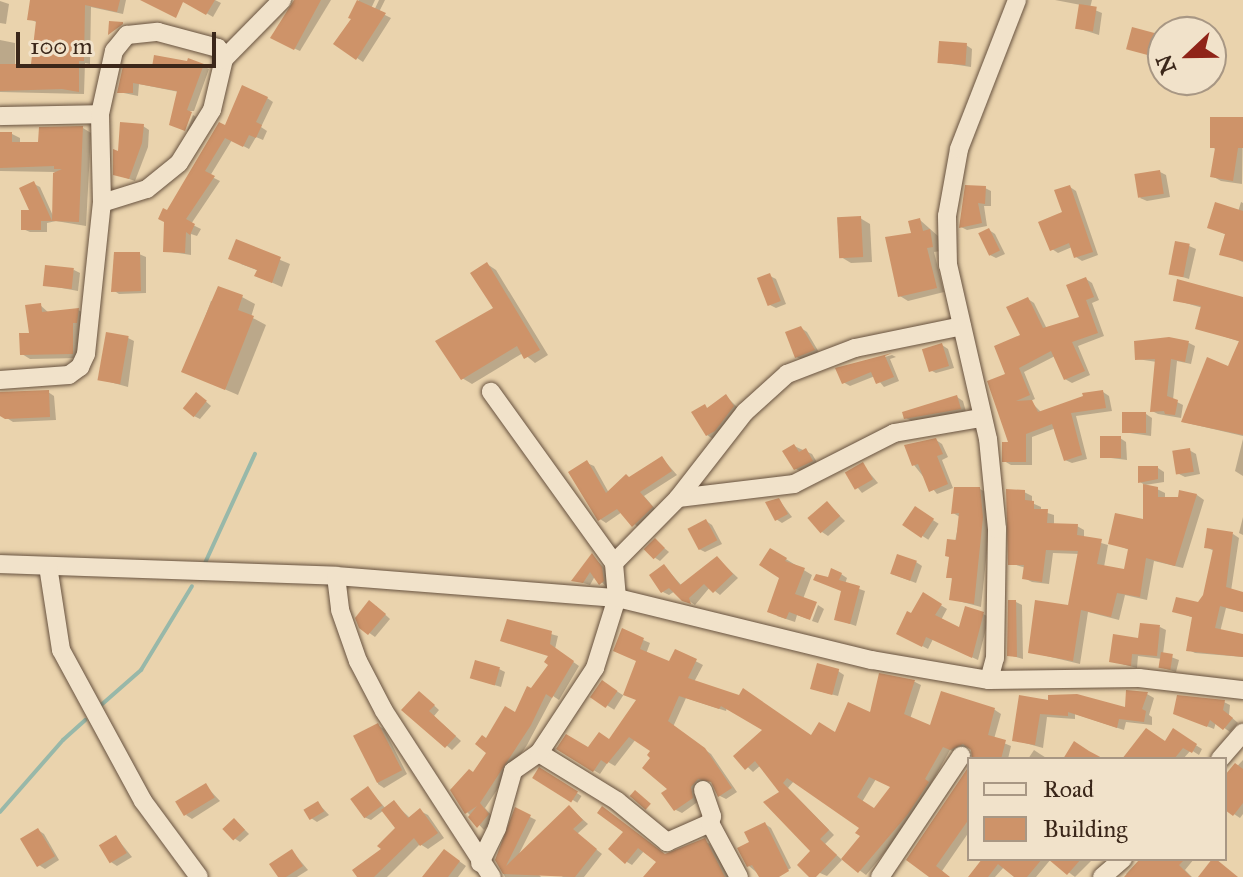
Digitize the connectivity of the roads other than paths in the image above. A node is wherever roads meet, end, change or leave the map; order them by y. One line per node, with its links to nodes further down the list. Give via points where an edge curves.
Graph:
1 (282, 0): 3 (street)
2 (1017, 0): 7 (street, via 959,149 947,216 948,265)
3 (224, 59): 4 (street, via 218,48 158,32 127,35 114,51); 6 (street, via 212,110 179,163 147,189)
4 (100, 114): 5 (street); 6 (street)
5 (0, 116)
6 (102, 203): 8 (street, via 86,354 80,367 69,375)
7 (962, 326): 10 (street); 11 (street, via 855,348 787,374 745,412)
8 (0, 380)
9 (491, 392): 12 (street)
10 (980, 418): 11 (street, via 894,433 794,484); 17 (street, via 988,439 997,529 995,658)
11 (678, 498): 12 (street)
12 (614, 563): 16 (street)
13 (0, 564): 14 (street)
14 (48, 566): 15 (street); 27 (street, via 61,650 143,801)
15 (336, 576): 16 (street); 26 (street, via 340,610 358,661)
16 (617, 598): 17 (street, via 872,660); 20 (street, via 595,668)
17 (989, 680): 18 (street, via 1139,678)
18 (1243, 690)
19 (1243, 733): 22 (street)
20 (539, 753): 24 (street, via 617,801 667,842); 26 (street, via 513,771)
21 (961, 756): 29 (street)
22 (1222, 757)
23 (703, 790): 24 (street)
24 (710, 823): 28 (street)
25 (1121, 861): 30 (street)
26 (486, 870)
27 (199, 877)
28 (739, 877)
29 (880, 877)
30 (1102, 877)

